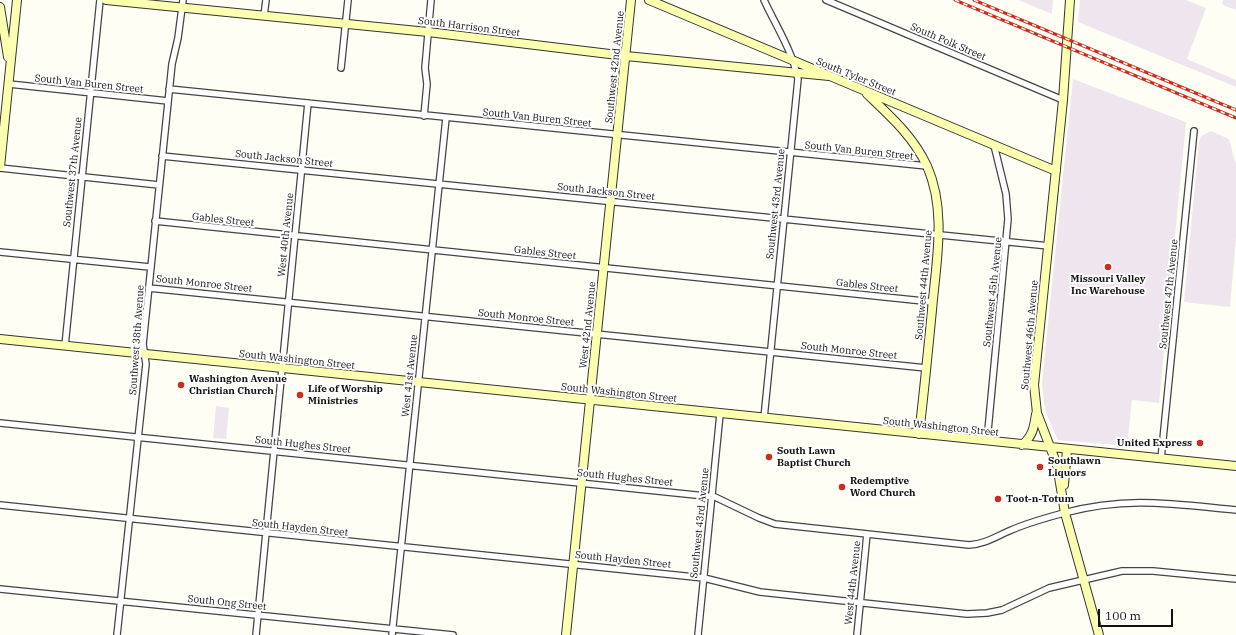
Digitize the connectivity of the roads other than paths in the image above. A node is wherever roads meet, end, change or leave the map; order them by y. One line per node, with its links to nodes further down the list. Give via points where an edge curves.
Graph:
1 (17, 0): 17 (main road)
2 (100, 0): 26 (street, Southwest 37th Avenue)
3 (106, 0): 12 (main road, South Harrison Street)
4 (266, 0): 14 (street)
5 (348, 0): 15 (street)
6 (431, 0): 16 (street)
7 (631, 0): 18 (main road, Southwest 42nd Avenue)
8 (649, 0): 19 (main road, South Tyler Street)
9 (764, 0): 19 (street, Southwest 43rd Avenue)
10 (826, 0): 27 (street, South Polk Street)
11 (1070, 0): 27 (main road, Southwest 46th Avenue)
12 (182, 4): 14 (main road, South Harrison Street); 24 (street, Southwest 38th Avenue)
13 (0, 7): 17 (main road)
14 (264, 16): 15 (main road, South Harrison Street)
15 (346, 24): 16 (main road, South Harrison Street); 20 (street)
16 (428, 32): 18 (main road, South Harrison Street); 30 (street)
17 (10, 34): 23 (main road)
18 (626, 56): 21 (main road, South Harrison Street); 33 (main road, Southwest 42nd Avenue)
19 (794, 62): 21 (street, Southwest 43rd Avenue); 22 (main road, South Tyler Street)
20 (341, 68)
21 (797, 73): 22 (main road, South Harrison Street); 35 (street, Southwest 43rd Avenue)
22 (829, 76): 25 (main road, South Tyler Street)
23 (9, 84): 26 (street, South Van Buren Street); 38 (main road)
24 (169, 89): 28 (street, Southwest 38th Avenue); 29 (street, South Van Buren Street)
25 (864, 90): 34 (main road, South Tyler Street); 37 (main road, Southwest 44th Avenue, via 909,136)
26 (90, 93): 28 (street, South Van Buren Street); 41 (street, Southwest 37th Avenue)
27 (1063, 100): 40 (main road, Southwest 46th Avenue)
28 (168, 101): 36 (street, Southwest 38th Avenue)
29 (308, 103): 30 (street, South Van Buren Street); 39 (street, West 40th Avenue)
30 (424, 116): 31 (street, South Van Buren Street)
31 (446, 118): 33 (street, South Van Buren Street); 42 (street, West 41st Avenue)
32 (1194, 131): 81 (street, Southwest 47th Avenue)
33 (618, 136): 35 (street, South Van Buren Street); 44 (main road, West 42nd Avenue)
34 (994, 145): 40 (main road, South Tyler Street); 49 (street, Southwest 45th Avenue, via 1006,194)
35 (791, 153): 37 (street, South Van Buren Street); 45 (street, Southwest 43rd Avenue)
36 (162, 156): 39 (street, South Jackson Street); 43 (street, Southwest 38th Avenue)
37 (927, 166): 48 (main road, Southwest 44th Avenue, via 937,199)
38 (0, 167): 41 (street)
39 (301, 170): 42 (street, South Jackson Street); 47 (street, West 40th Avenue)
40 (1056, 171): 50 (main road, Southwest 46th Avenue)
41 (82, 177): 43 (street); 53 (street, Southwest 37th Avenue)
42 (440, 184): 44 (street, South Jackson Street); 51 (street, West 41st Avenue)
43 (159, 185): 46 (street, Southwest 38th Avenue)
44 (611, 202): 45 (street, South Jackson Street); 55 (main road, West 42nd Avenue)
45 (784, 220): 48 (street, South Jackson Street); 56 (street, Southwest 43rd Avenue)
46 (155, 221): 47 (street, Gables Street); 54 (street, Southwest 38th Avenue)
47 (294, 236): 51 (street, Gables Street); 58 (street, West 40th Avenue)
48 (939, 236): 49 (street, South Jackson Street); 59 (main road, Southwest 44th Avenue)
49 (1008, 242): 50 (street, South Jackson Street); 76 (street, Southwest 45th Avenue)
50 (1048, 246): 70 (main road, Southwest 46th Avenue, via 1034,385)
51 (433, 251): 55 (street, Gables Street); 60 (street, West 41st Avenue)
52 (0, 252): 53 (street, South Monroe Street)
53 (73, 259): 54 (street, South Monroe Street); 63 (street, Southwest 37th Avenue)
54 (150, 267): 57 (street, Southwest 38th Avenue)
55 (604, 268): 56 (street, Gables Street); 61 (main road, West 42nd Avenue)
56 (777, 286): 59 (street, Gables Street); 64 (street, Southwest 43rd Avenue)
57 (149, 288): 58 (street, South Monroe Street); 65 (street, Southwest 38th Avenue)
58 (287, 302): 60 (street, South Monroe Street); 67 (street, West 40th Avenue)
59 (933, 302): 66 (main road, Southwest 44th Avenue)
60 (426, 316): 61 (street, South Monroe Street); 68 (street, West 41st Avenue)
61 (598, 334): 64 (street, South Monroe Street); 69 (main road, West 42nd Avenue)
62 (0, 339): 63 (main road, South Washington Street)
63 (65, 346): 65 (main road, South Washington Street)
64 (770, 352): 66 (street, South Monroe Street); 72 (street, Southwest 43rd Avenue)
65 (144, 354): 67 (main road, South Washington Street); 75 (street, Southwest 38th Avenue, via 146,364)
66 (926, 368): 74 (main road, Southwest 44th Avenue)
67 (282, 369): 68 (main road, South Washington Street); 80 (street, West 40th Avenue)
68 (419, 383): 69 (main road, South Washington Street); 82 (street, West 41st Avenue)
69 (591, 401): 71 (main road, South Washington Street); 84 (main road, West 42nd Avenue)
70 (1037, 413): 77 (main road, via 1033,432); 78 (main road, Southwest 46th Avenue)
71 (720, 414): 72 (main road, South Washington Street); 85 (street, Southwest 43rd Avenue)
72 (764, 418): 74 (main road, South Washington Street)
73 (0, 423): 75 (street, South Hughes Street)
74 (919, 434): 76 (main road, South Washington Street)
75 (138, 437): 80 (street, South Hughes Street); 89 (street, Southwest 38th Avenue)
76 (987, 441): 77 (main road, South Washington Street)
77 (1022, 445): 78 (main road, South Washington Street)
78 (1051, 448): 79 (main road, South Washington Street); 87 (main road, Southwest 46th Avenue, via 1057,465)
79 (1068, 450): 81 (main road, South Washington Street); 87 (main road, via 1064,485)
80 (275, 451): 82 (street, South Hughes Street); 90 (street, West 40th Avenue)
81 (1161, 459): 83 (main road, South Washington Street)
82 (410, 465): 84 (street, South Hughes Street); 92 (street, West 41st Avenue)
83 (1236, 466)
84 (582, 483): 85 (street, South Hughes Street); 93 (main road, West 42nd Avenue)
85 (712, 496): 91 (street, South Hughes Street, via 724,499 775,524); 94 (street, Southwest 43rd Avenue)
86 (0, 506): 89 (street, South Hayden Street)
87 (1065, 509): 88 (street, South Hughes Street, via 1148,501); 91 (street, South Hughes Street, via 977,544); 95 (main road, Southwest 46th Avenue)
88 (1236, 510)
89 (130, 519): 90 (street, South Hayden Street); 98 (street, Southwest 38th Avenue)
90 (266, 533): 92 (street, South Hayden Street); 100 (street, West 40th Avenue)
91 (867, 534): 99 (street, West 44th Avenue)
92 (401, 547): 93 (street, South Hayden Street); 101 (street, West 41st Avenue)
93 (574, 564): 94 (street, South Hayden Street); 105 (main road, West 42nd Avenue)
94 (704, 578): 99 (street, South Hayden Street, via 755,591); 106 (street, Southwest 43rd Avenue)
95 (1083, 579): 96 (street, South Hayden Street, via 1136,570); 99 (street, South Hayden Street, via 1049,588 1009,607 987,613 967,614); 108 (main road, Southwest 46th Avenue)
96 (1236, 579)
97 (0, 588): 98 (street, South Ong Street)
98 (121, 601): 100 (street, South Ong Street); 102 (street, Southwest 38th Avenue)
99 (860, 602): 107 (street, West 44th Avenue)
100 (258, 615): 101 (street, South Ong Street); 103 (street, West 40th Avenue)
101 (393, 632): 104 (street, South Ong Street)
102 (118, 635)
103 (256, 635)
104 (453, 635)
105 (566, 635)
106 (698, 635)
107 (856, 635)
108 (1099, 635)

